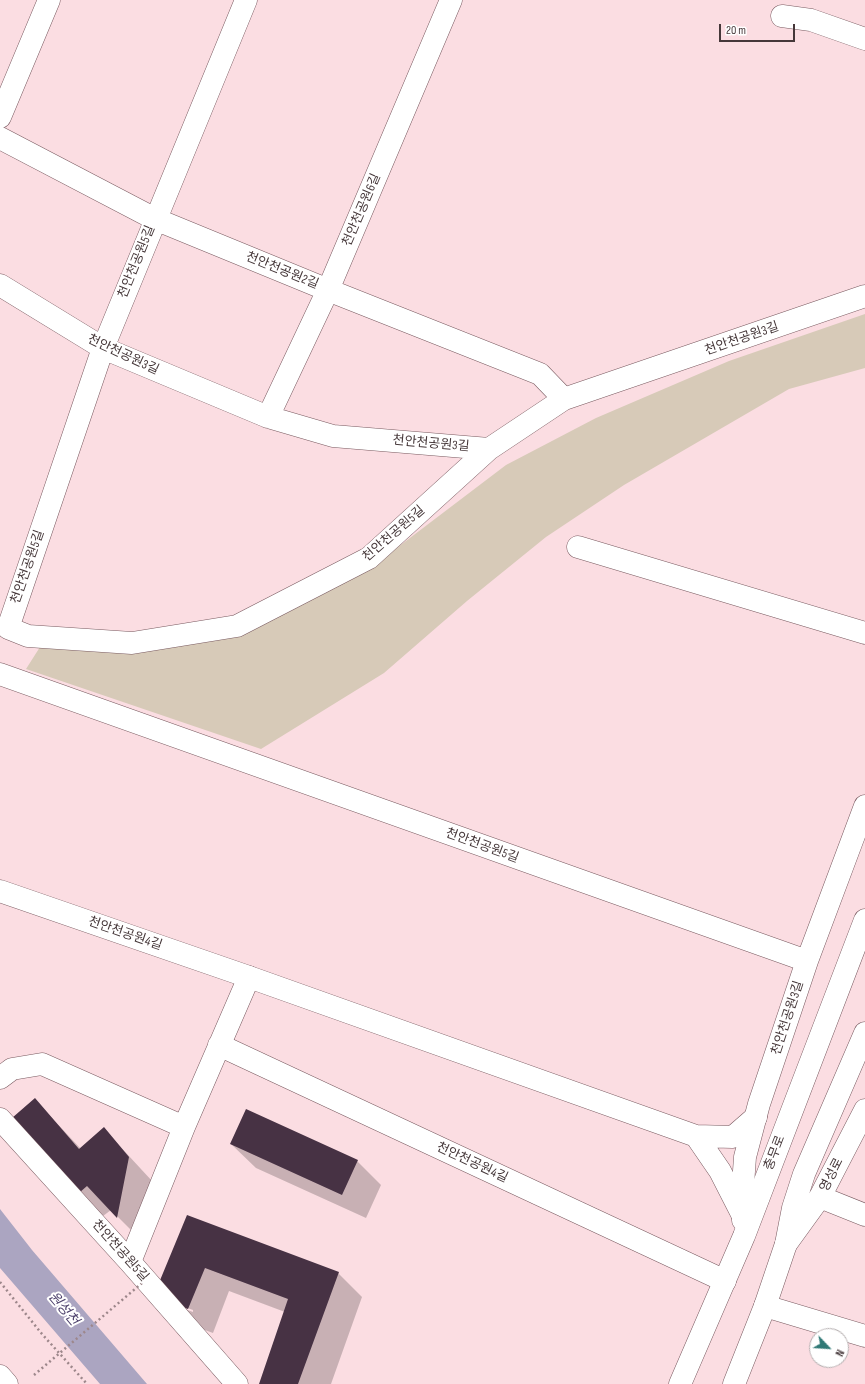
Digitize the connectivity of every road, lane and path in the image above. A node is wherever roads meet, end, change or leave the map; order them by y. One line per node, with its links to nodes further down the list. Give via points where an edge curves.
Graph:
1 (49, 0): 6 (street)
2 (246, 0): 8 (street, 천안천공원5길)
3 (451, 0): 10 (street, 천안천공원6길)
4 (782, 16): 5 (street, via 811,20)
5 (865, 39)
6 (0, 117)
7 (0, 138): 8 (street, 천안천공원2길)
8 (155, 219): 10 (street, 천안천공원2길); 12 (street, 천안천공원5길)
9 (0, 285): 12 (street, 천안천공원3길)
10 (328, 290): 13 (street, 천안천공원2길, via 540,374); 14 (street, 천안천공원6길)
11 (865, 296): 13 (street, 천안천공원3길)
12 (102, 348): 14 (street, 천안천공원3길); 15 (street, 천안천공원5길, via 8,628 28,636 132,643 238,626 369,558)
13 (564, 399): 15 (street, 천안천공원3길)
14 (268, 417): 15 (street, 천안천공원3길, via 333,436)
15 (489, 449)
16 (578, 546): 17 (street)
17 (865, 633)
18 (0, 674): 22 (street, 천안천공원5길)
19 (865, 806): 22 (street, 천안천공원3길)
20 (0, 891): 23 (street, 천안천공원4길)
21 (865, 920): 34 (street, 충무로)
22 (807, 961): 28 (street, 천안천공원3길)
23 (249, 977): 25 (street); 31 (street, 천안천공원4길)
24 (865, 1033): 35 (street, via 804,1174 793,1208)
25 (219, 1045): 30 (street); 37 (street, 천안천공원4길)
26 (0, 1078): 30 (street, via 12,1069 42,1064)
27 (865, 1110): 32 (street, 영성로)
28 (756, 1117): 31 (street, 천안천공원4길, via 733,1137); 34 (street, 천안천공원3길, via 745,1157)
29 (0, 1119): 36 (street, 천안천공원5길)
30 (184, 1128): 36 (street)
31 (696, 1136): 34 (street, via 720,1171)
32 (820, 1197): 33 (street, 영성로); 35 (street)
33 (865, 1215)
34 (743, 1226): 37 (street, 충무로)
35 (786, 1244): 40 (street)
36 (130, 1262): 46 (street, 천안천공원5길)
37 (726, 1281): 47 (street, 충무로)
38 (0, 1282): 45 (path)
39 (142, 1283): 42 (path, bridge)
40 (765, 1306): 41 (street); 48 (street)
41 (865, 1336)
42 (34, 1375)
43 (0, 1376): 44 (street)
44 (7, 1384)
45 (87, 1384)
46 (237, 1384)
47 (680, 1384)
48 (734, 1384)

